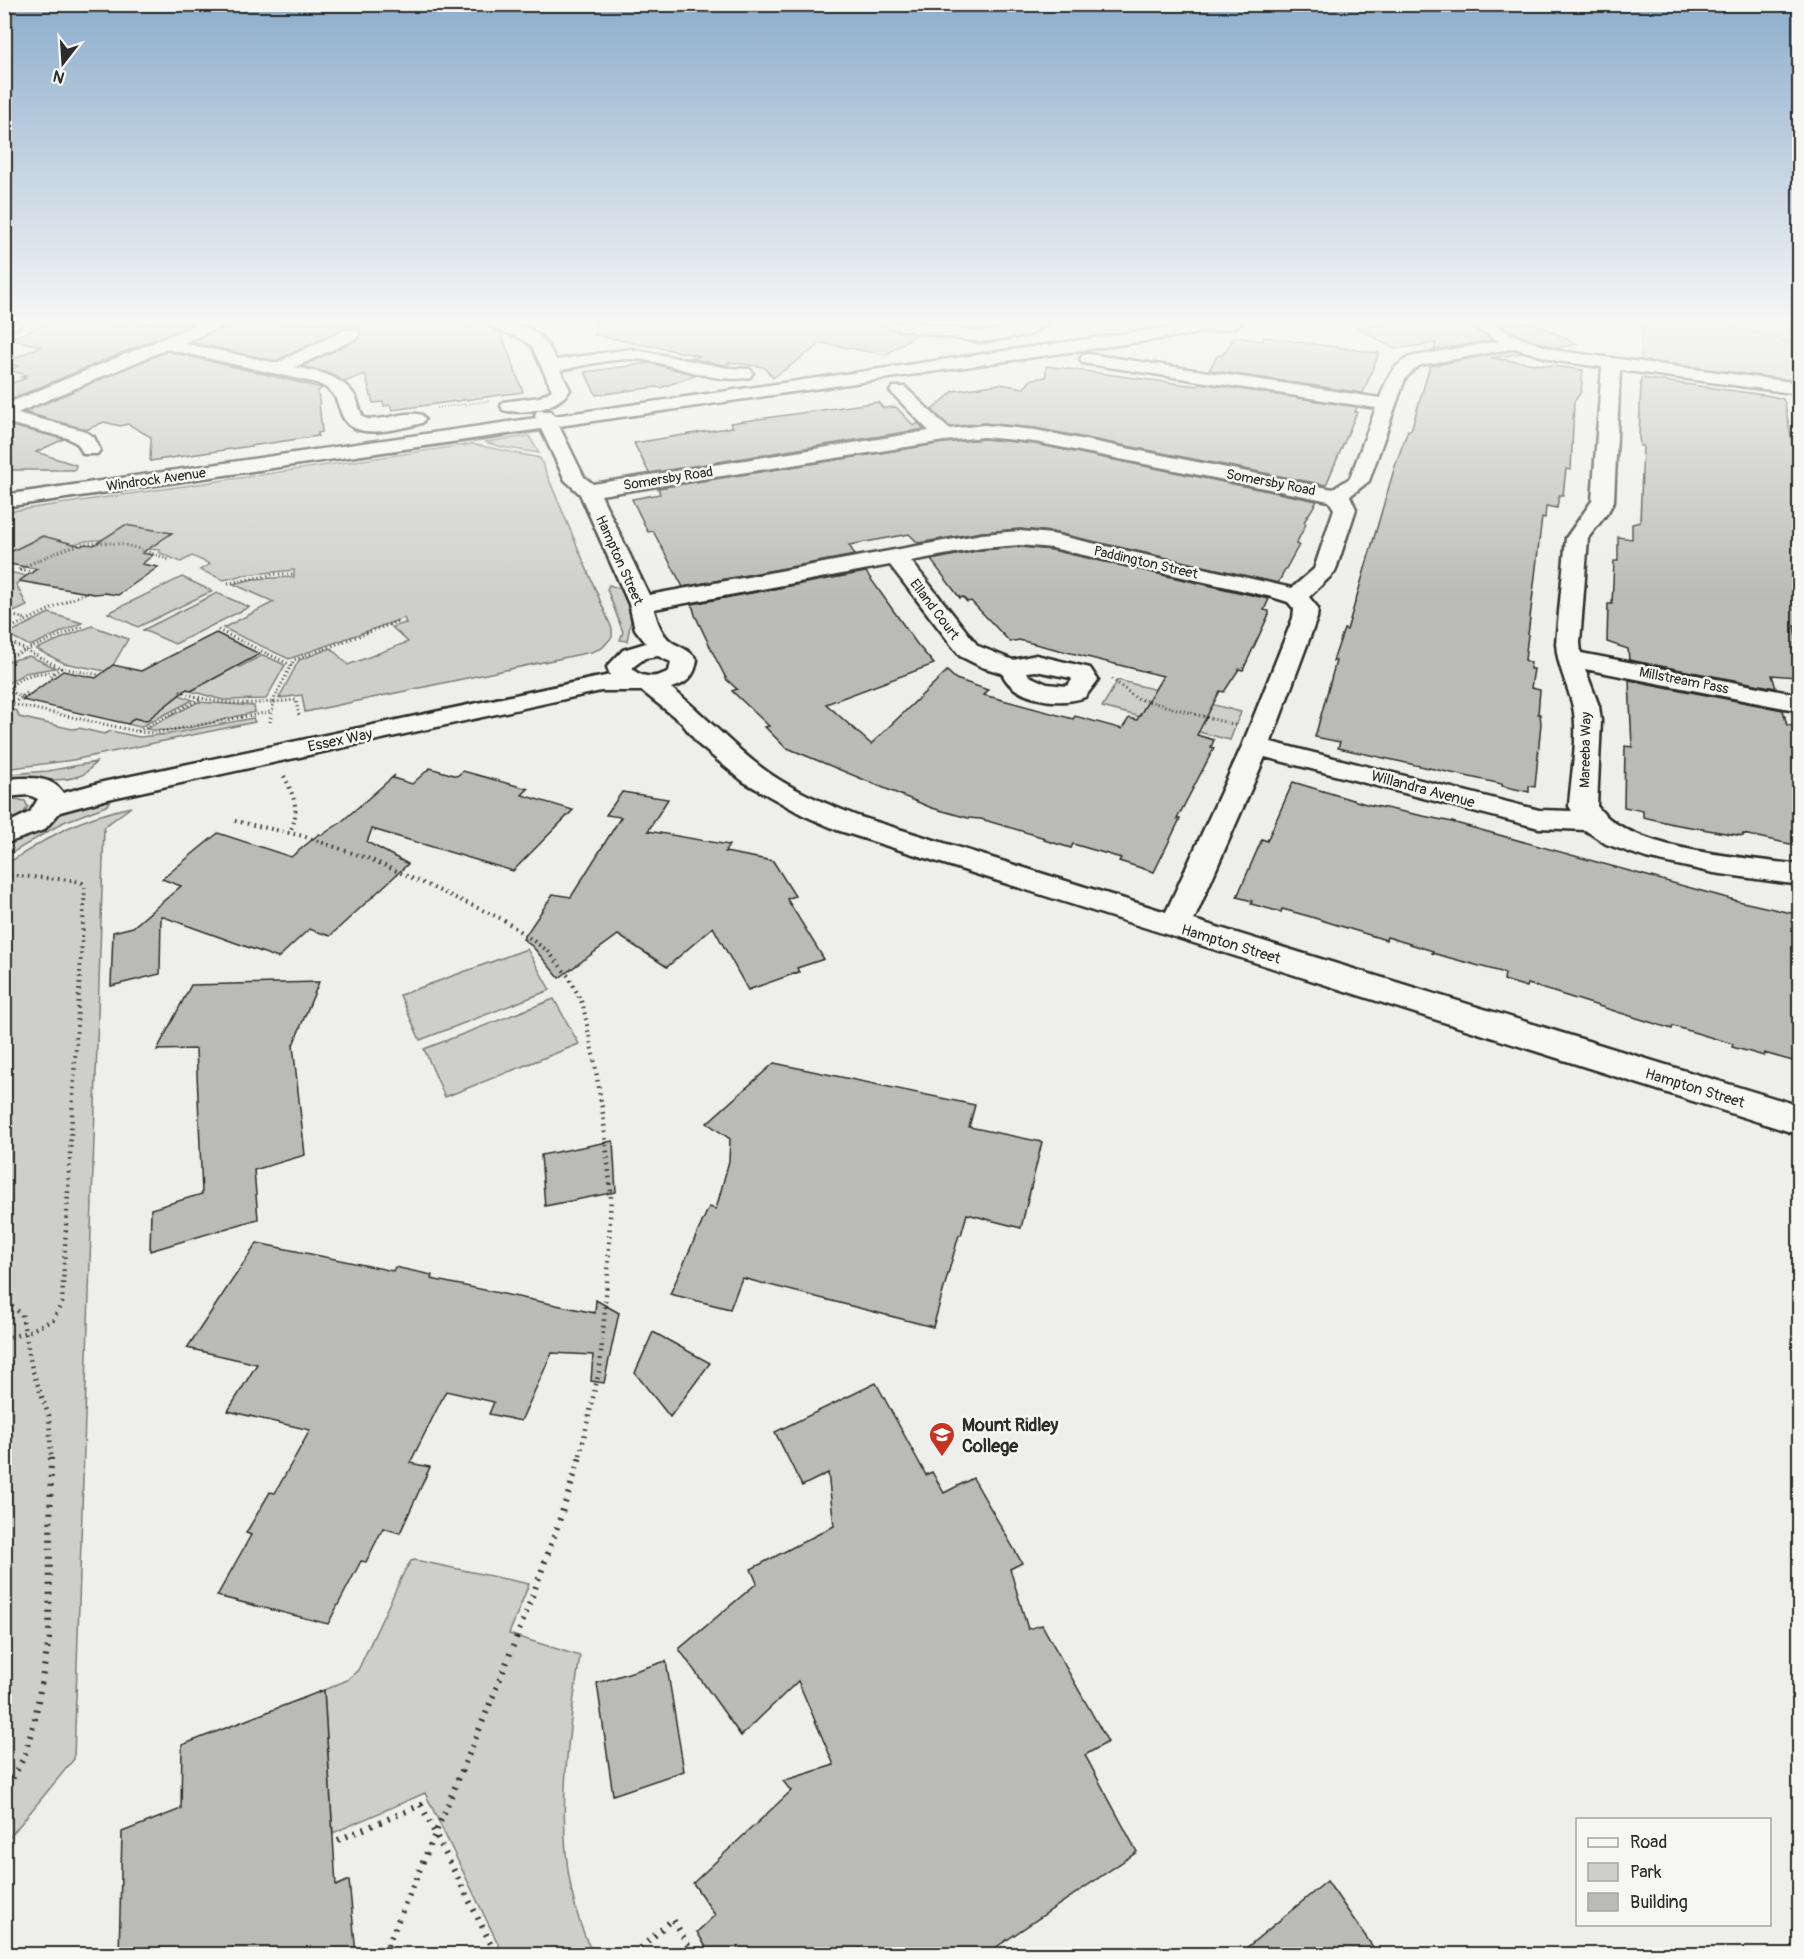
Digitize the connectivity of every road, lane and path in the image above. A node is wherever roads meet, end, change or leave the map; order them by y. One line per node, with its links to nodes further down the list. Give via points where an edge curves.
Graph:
1 (5, 414): 13 (street, via 82,437)
2 (351, 414): 3 (street, via 358,423 378,424)
3 (429, 414)
4 (574, 414): 9 (street, Windrock Avenue)
5 (574, 414): 9 (street, Windrock Avenue)
6 (923, 414): 11 (street)
7 (1382, 414): 16 (street, via 1359,482)
8 (1608, 414): 38 (street, Mareeba Way, via 1603,501 1599,512 1577,538)
9 (570, 415): 10 (street, Windrock Avenue); 12 (street)
10 (546, 419): 14 (street, Hampton Street, via 575,480); 15 (street, Windrock Avenue); 17 (street, Windrock Avenue)
11 (944, 435): 14 (street, Somersby Road); 16 (street, Somersby Road, via 984,431 1035,436)
12 (581, 437)
13 (90, 450)
14 (593, 483): 27 (street, Hampton Street)
15 (4, 494)
16 (1336, 496): 26 (street, Somersby Road, via 1345,508 1324,572)
17 (4, 501)
18 (39, 556): 20 (path)
19 (896, 557): 26 (street, Paddington Street, via 982,541 1036,539); 27 (street, Paddington Street); 42 (street, Elland Court, via 969,651)
20 (43, 558): 21 (path, via 83,543 123,546); 22 (path, via 18,570)
21 (169, 560)
22 (33, 572)
23 (294, 574): 24 (path)
24 (228, 583)
25 (85, 593): 29 (path)
26 (1296, 597): 60 (street, via 1306,608 1305,618)
27 (641, 604): 32 (street, Hampton Street)
28 (4, 614): 29 (path)
29 (28, 620): 34 (path)
30 (399, 621): 40 (path, via 294,660)
31 (84, 626): 36 (path)
32 (646, 629): 37 (street); 43 (street)
33 (218, 630): 40 (path)
34 (4, 631)
35 (4, 639): 36 (path)
36 (26, 650): 39 (path); 41 (path)
37 (666, 650): 43 (street, via 649,650); 47 (street, Hampton Street, via 684,660)
38 (1569, 658): 54 (street, Millstream Pass); 65 (street, Mareeba Way, via 1586,706 1583,806)
39 (4, 659)
40 (291, 665): 53 (path)
41 (61, 668): 44 (path); 46 (path)
42 (1013, 668)
43 (635, 671): 47 (street, via 671,680); 57 (street, Hampton Street); 63 (street, Essex Way, via 601,683 115,789)
44 (55, 673): 48 (path); 50 (path, via 28,675 12,684)
45 (1108, 674): 60 (path, via 1136,698)
46 (100, 675)
47 (678, 676): 57 (street, Hampton Street)
48 (49, 677)
49 (4, 689): 50 (path)
50 (10, 690): 59 (path, via 25,696 12,704)
51 (180, 691): 52 (path)
52 (200, 699): 53 (path); 59 (path)
53 (272, 702): 55 (path); 56 (path, via 296,700)
54 (1800, 703)
55 (270, 712): 58 (path); 59 (path, via 173,731)
56 (299, 716)
57 (690, 716): 70 (street, Hampton Street, via 737,763 813,809 891,838)
58 (270, 722)
59 (138, 731)
60 (1248, 736): 65 (street, Willandra Avenue, via 1522,815); 70 (street)
61 (281, 771): 66 (path, via 297,806 295,825)
62 (4, 788): 63 (street, Essex Way, via 21,785)
63 (47, 797): 67 (street, Essex Way, via 37,821)
64 (236, 821): 66 (path)
65 (1591, 821): 69 (street, via 1613,837 1660,852)
66 (289, 833): 76 (path, via 338,847 416,879 502,920 548,951 569,977 583,1005 603,1114 611,1192 608,1271 600,1367 582,1449 521,1628)
67 (7, 836)
68 (4, 874): 73 (path, via 72,880 85,887 62,1303 55,1320)
69 (1800, 875)
70 (1175, 927): 71 (street, Hampton Street)
71 (1800, 1121)
72 (8, 1304): 73 (path, via 22,1314)
73 (25, 1333): 74 (path); 75 (path, via 32,1369 50,1416 49,1639 24,1757)
74 (4, 1339)
75 (4, 1794)
76 (436, 1834): 77 (path, via 421,1804); 78 (path); 79 (path)
77 (338, 1840)
78 (384, 1954)
79 (496, 1954)
80 (634, 1954): 81 (path, via 673,1918)
81 (693, 1954)

